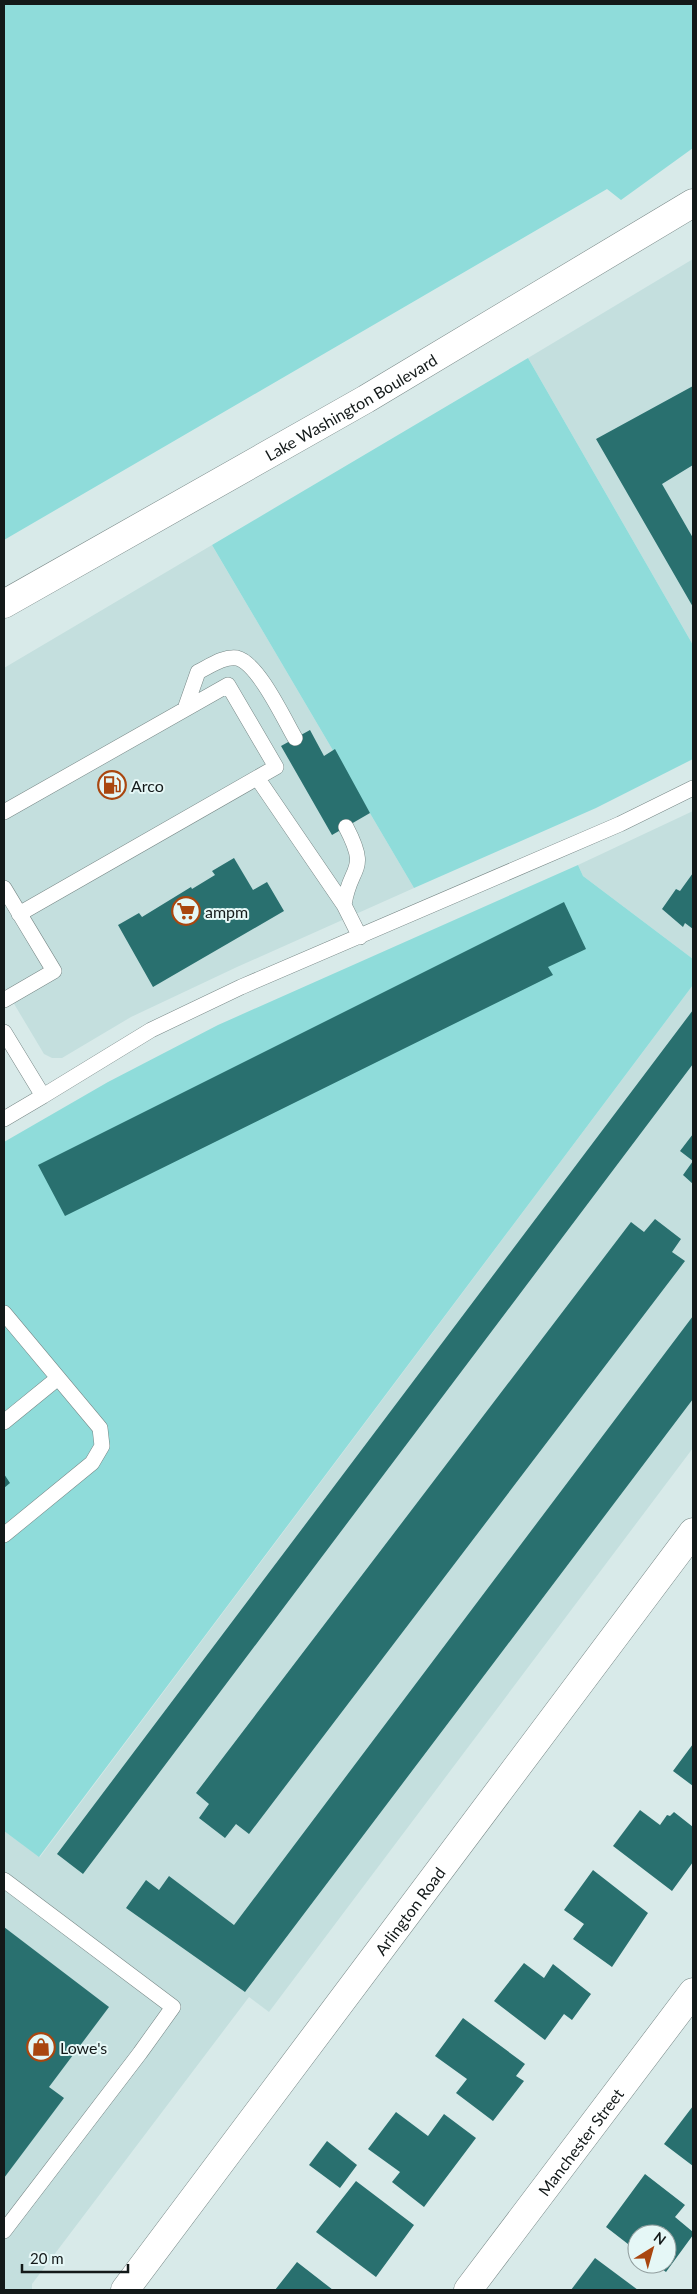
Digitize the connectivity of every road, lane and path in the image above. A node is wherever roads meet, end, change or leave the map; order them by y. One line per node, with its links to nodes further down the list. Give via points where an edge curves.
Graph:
1 (693, 203): 2 (street, Lake Washington Boulevard, via 366,399)
2 (4, 604)
3 (185, 709): 4 (lane, via 198,672 224,659 237,658 247,662 258,676); 5 (lane, via 228,685 276,767); 7 (lane)
4 (296, 738)
5 (258, 779): 10 (lane); 11 (lane)
6 (693, 788): 12 (lane, via 620,824)
7 (4, 812)
8 (346, 827): 10 (lane, via 359,857)
9 (4, 888): 11 (lane)
10 (344, 905): 12 (lane)
11 (19, 914): 13 (lane, via 54,971)
12 (360, 937): 15 (lane, via 241,987 151,1030)
13 (4, 1000)
14 (4, 1032): 15 (lane)
15 (43, 1096): 16 (lane)
16 (4, 1119)
17 (4, 1313): 18 (lane)
18 (58, 1378): 19 (lane); 21 (lane, via 100,1428 102,1446 92,1463)
19 (4, 1422)
20 (693, 1532): 25 (street, Arlington Road)
21 (4, 1535)
22 (4, 1880): 24 (lane, via 173,2007)
23 (693, 1992): 26 (street, Manchester Street)
24 (4, 2230)
25 (125, 2290)
26 (468, 2290)

